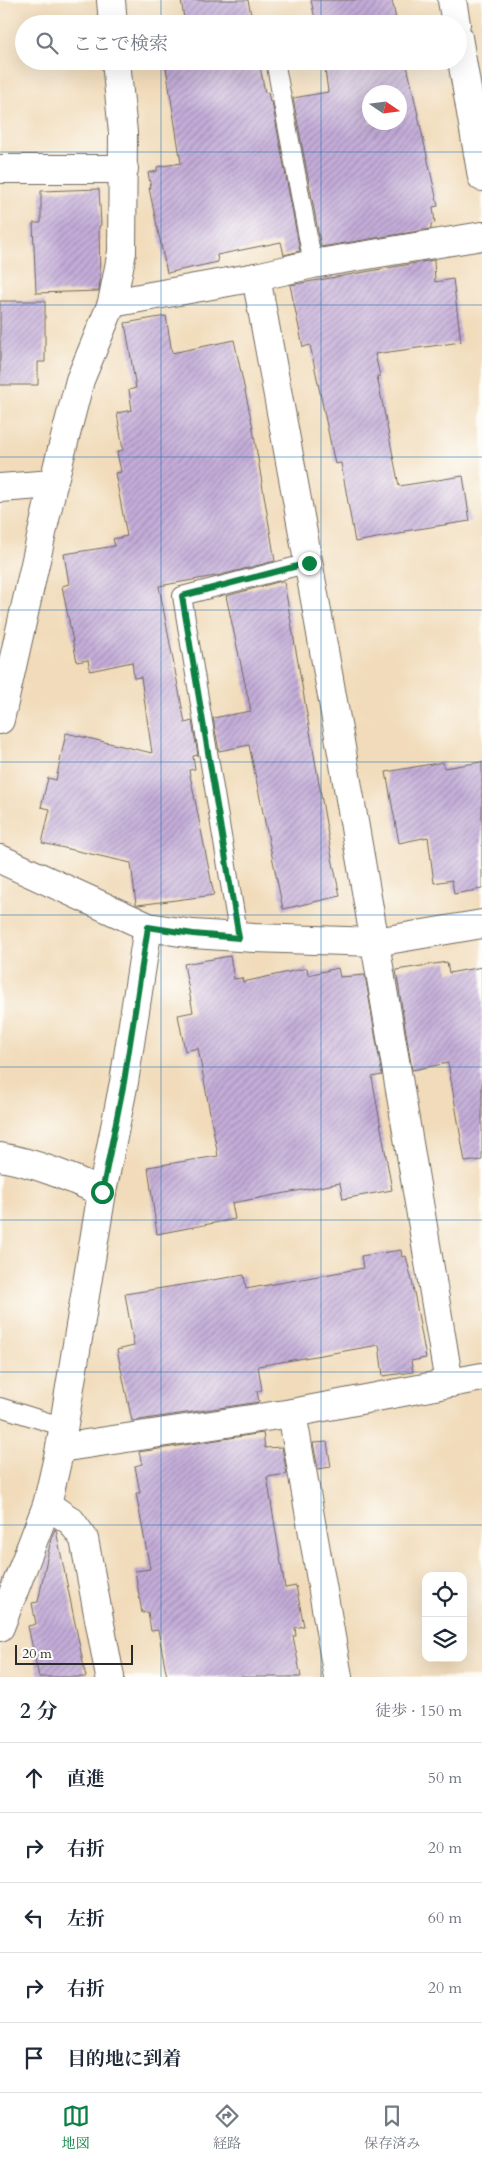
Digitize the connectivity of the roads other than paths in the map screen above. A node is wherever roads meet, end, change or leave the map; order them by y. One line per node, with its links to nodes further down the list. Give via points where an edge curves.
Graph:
1 (110, 0): 3 (street)
2 (452, 0): 4 (street)
3 (112, 15)
4 (454, 15)
5 (117, 70): 9 (street)
6 (277, 70): 12 (lane)
7 (464, 70): 10 (street)
8 (0, 169): 9 (street)
9 (124, 169): 14 (street, via 122,252)
10 (482, 177)
11 (482, 236): 12 (street)
12 (314, 264): 13 (street)
13 (256, 277): 14 (street); 17 (street)
14 (112, 303): 15 (street, via 80,380)
15 (53, 484): 16 (street); 18 (street)
16 (0, 488)
17 (309, 563): 22 (lane, via 182,596); 23 (street)
18 (0, 720)
19 (0, 859): 21 (street)
20 (482, 924): 23 (street)
21 (148, 927): 22 (street); 25 (street, via 124,1082)
22 (239, 938): 23 (street)
23 (376, 942): 27 (street)
24 (0, 1157): 25 (street, via 62,1174)
25 (102, 1192): 30 (street)
26 (482, 1377): 27 (street)
27 (449, 1383): 29 (street)
28 (0, 1407): 30 (lane)
29 (292, 1413): 30 (street); 34 (street)
30 (62, 1437): 31 (street)
31 (47, 1505): 32 (street); 33 (street, via 70,1521 84,1539)
32 (0, 1627)
33 (110, 1677)
34 (338, 1677)

